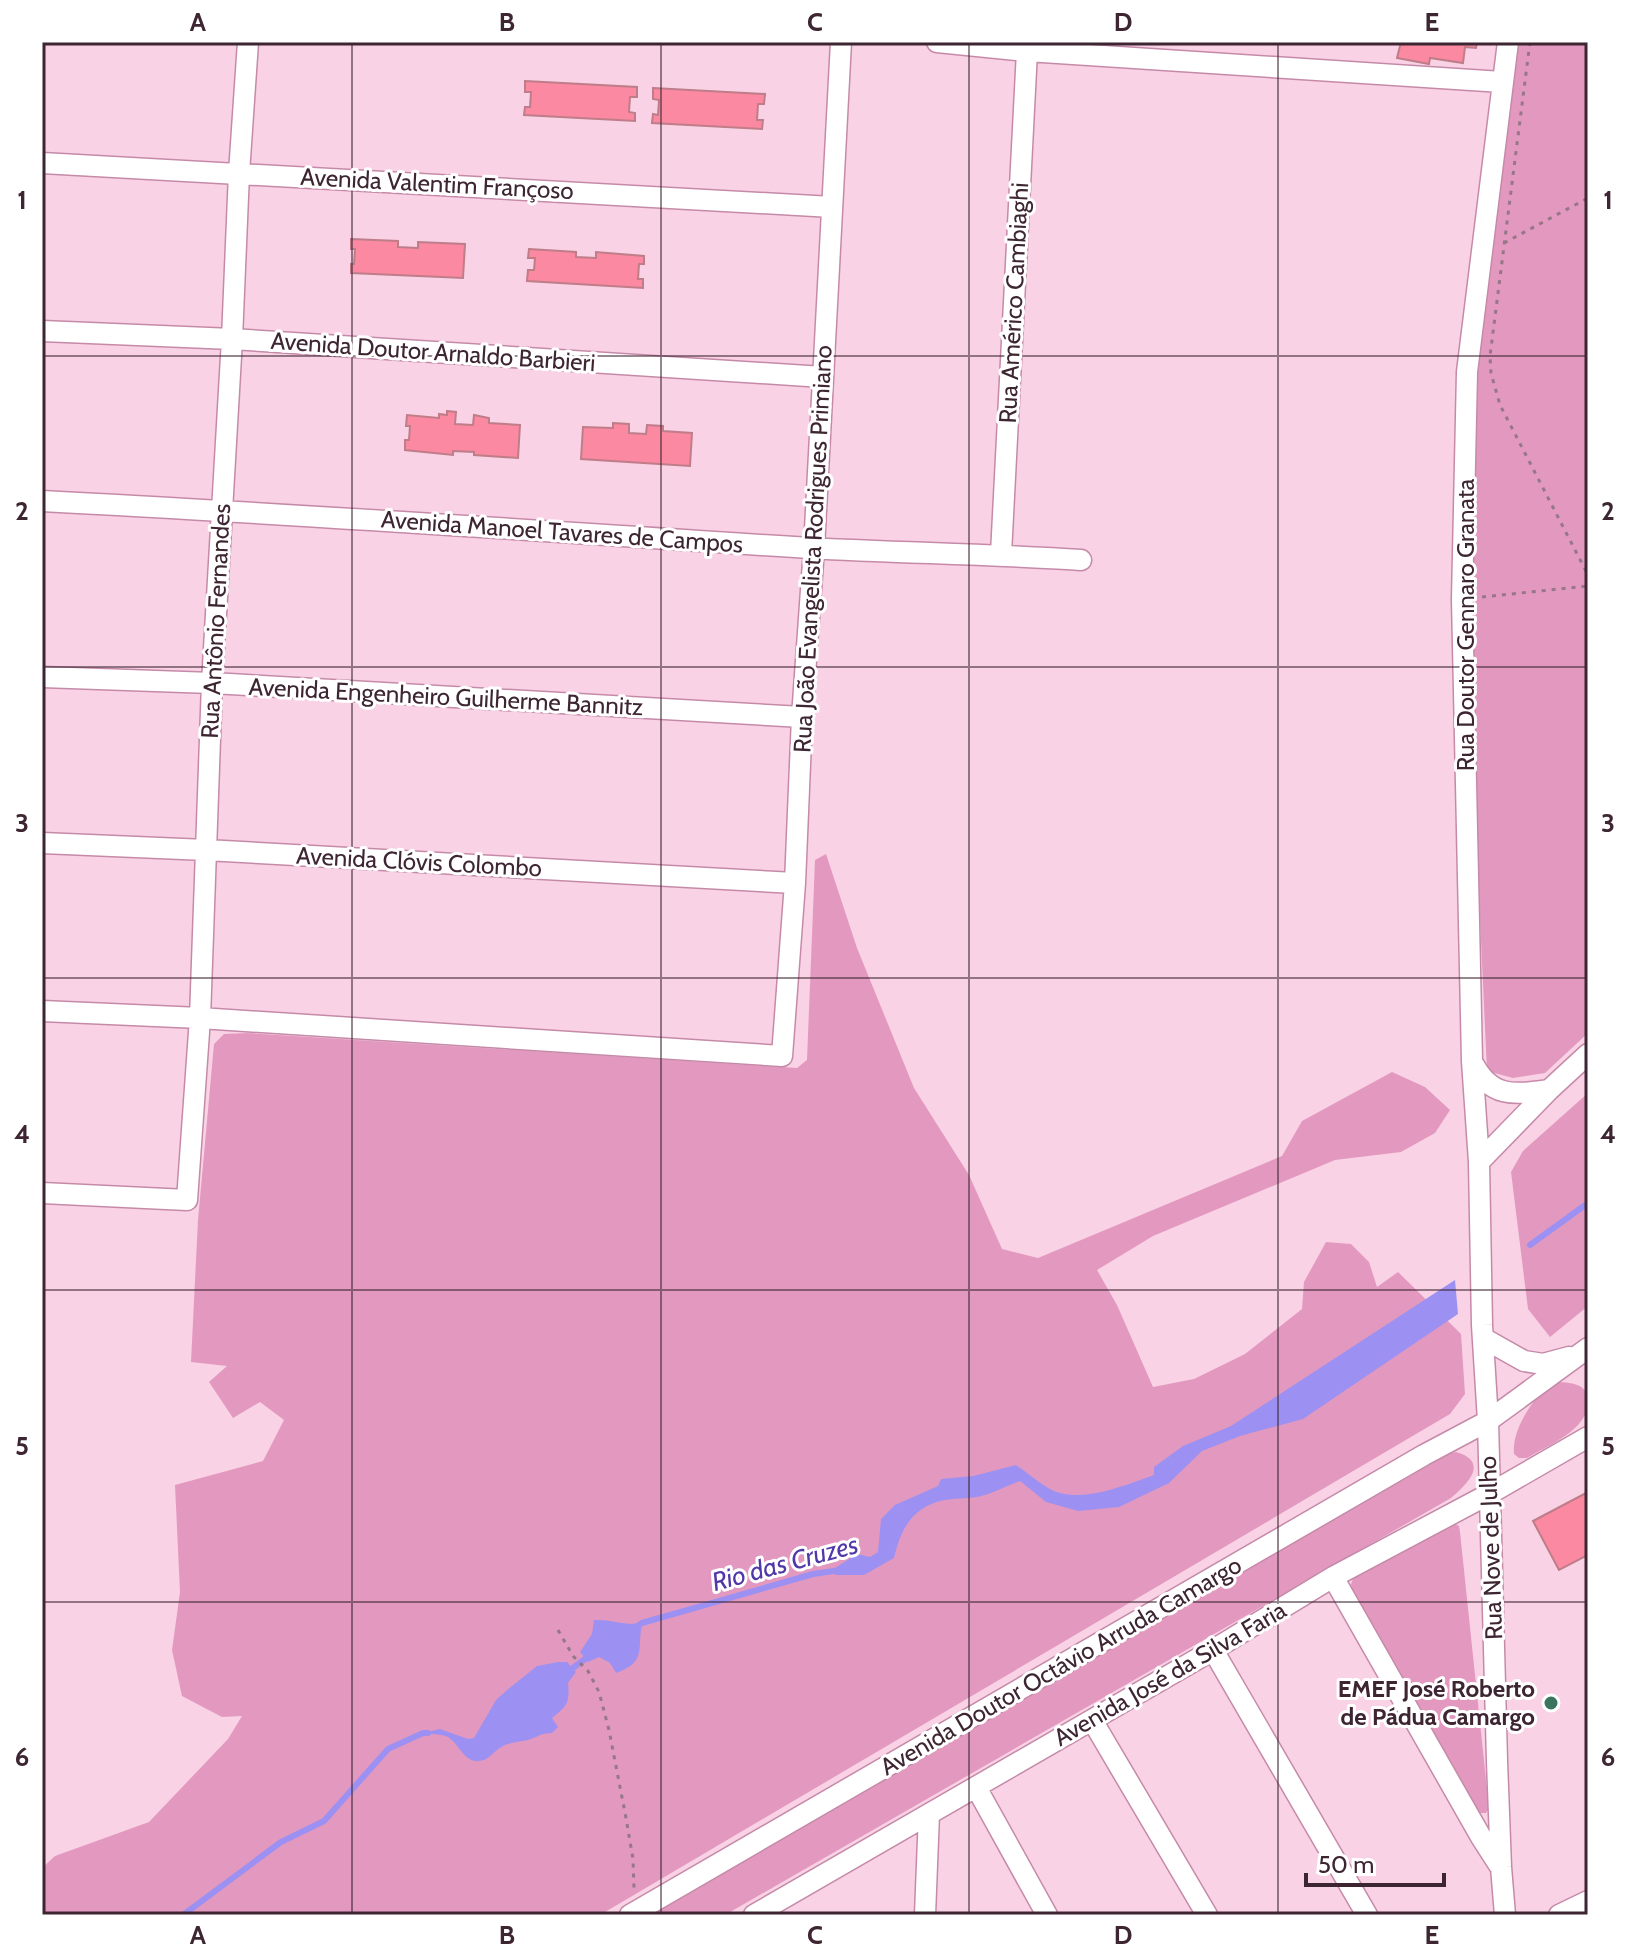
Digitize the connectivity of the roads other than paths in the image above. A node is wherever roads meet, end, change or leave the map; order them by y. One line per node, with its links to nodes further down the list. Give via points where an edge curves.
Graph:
1 (248, 42): 8 (street, Rua Antônio Fernandes)
2 (841, 42): 9 (street, Rua João Evangelista Rodrigues Primiano)
3 (937, 42): 5 (street)
4 (1508, 42): 6 (street, Rua Doutor Gennaro Granata)
5 (1027, 51): 6 (street); 16 (street, Rua Américo Cambiaghi)
6 (1502, 82): 27 (street, Rua Doutor Gennaro Granata, via 1467,372 1462,599)
7 (42, 163): 8 (street, Avenida Valentim Françoso)
8 (239, 173): 9 (street, Avenida Valentim Françoso); 11 (street, Rua Antônio Fernandes)
9 (832, 207): 12 (street, Rua João Evangelista Rodrigues Primiano)
10 (42, 331): 11 (street, Avenida Doutor Arnaldo Barbieri)
11 (232, 339): 12 (street, Avenida Doutor Arnaldo Barbieri); 14 (street, Rua Antônio Fernandes)
12 (823, 377): 15 (street, Rua João Evangelista Rodrigues Primiano)
13 (42, 501): 14 (street, Avenida Manoel Tavares de Campos)
14 (222, 510): 15 (street, Avenida Manoel Tavares de Campos); 19 (street, Rua Antônio Fernandes)
15 (814, 548): 16 (street, Avenida Manoel Tavares de Campos); 20 (street, Rua João Evangelista Rodrigues Primiano)
16 (1001, 554): 17 (street, Avenida Manoel Tavares de Campos)
17 (1081, 560)
18 (42, 677): 19 (street, Avenida Engenheiro Guilherme Bannitz)
19 (212, 683): 20 (street, Avenida Engenheiro Guilherme Bannitz); 22 (street, Rua Antônio Fernandes)
20 (802, 717): 23 (street, Rua João Evangelista Rodrigues Primiano)
21 (42, 843): 22 (street, Avenida Clóvis Colombo)
22 (206, 850): 23 (street, Avenida Clóvis Colombo); 25 (street, Rua Antônio Fernandes)
23 (795, 883): 25 (street, Rua João Evangelista Rodrigues Primiano, via 782,1056)
24 (42, 1011): 25 (street)
25 (200, 1018): 30 (street, Rua Antônio Fernandes, via 187,1200)
26 (1588, 1054): 28 (street)
27 (1472, 1061): 28 (street, via 1492,1088 1521,1094); 29 (street, Rua Doutor Gennaro Granata)
28 (1549, 1090): 29 (street)
29 (1479, 1162): 31 (street, Rua Doutor Gennaro Granata)
30 (42, 1193)
31 (1483, 1332): 32 (street, via 1524,1361 1543,1364); 33 (street)
32 (1586, 1357): 33 (street, Avenida Doutor Octávio Arruda Camargo)
33 (1488, 1421): 35 (street, Rua Nove de Julho); 44 (street, Avenida Doutor Octávio Arruda Camargo)
34 (1588, 1437): 35 (street, Avenida José da Silva Faria)
35 (1489, 1494): 36 (street, Avenida José da Silva Faria); 41 (street, Rua Nove de Julho)
36 (1333, 1577): 37 (street, Avenida José da Silva Faria); 41 (street)
37 (1213, 1650): 38 (street, Avenida José da Silva Faria); 49 (street)
38 (1092, 1720): 39 (street, Avenida José da Silva Faria); 48 (street)
39 (976, 1787): 40 (street, Avenida José da Silva Faria); 47 (street)
40 (929, 1814): 43 (street, Avenida José da Silva Faria); 46 (street)
41 (1501, 1867): 50 (street, Rua Nove de Julho)
42 (1588, 1901): 51 (street)
43 (783, 1907): 45 (street, Avenida José da Silva Faria)
44 (633, 1914)
45 (754, 1915)
46 (925, 1915)
47 (1047, 1915)
48 (1207, 1915)
49 (1367, 1915)
50 (1505, 1915)
51 (1559, 1915)

